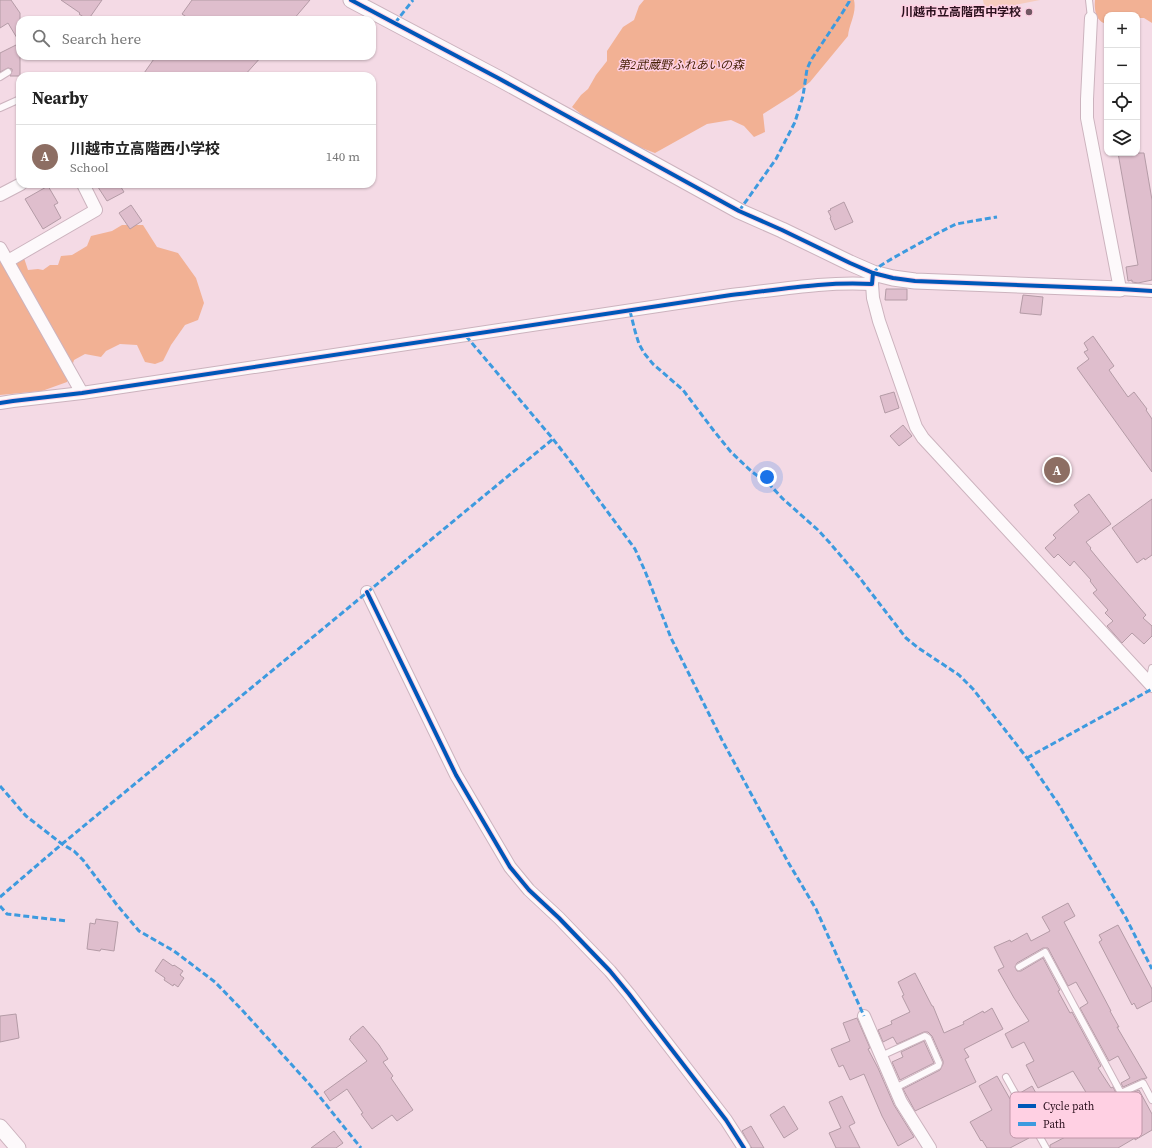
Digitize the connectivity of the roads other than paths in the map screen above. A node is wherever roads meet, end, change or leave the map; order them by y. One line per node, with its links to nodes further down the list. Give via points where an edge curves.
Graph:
1 (351, 0): 13 (street, via 739,211)
2 (1089, 0): 3 (lane)
3 (1091, 18): 14 (street, via 1087,118)
4 (8, 72): 5 (lane)
5 (0, 77)
6 (16, 101): 7 (lane)
7 (0, 108)
8 (16, 186): 10 (street)
9 (85, 188): 12 (street, via 96,210)
10 (0, 195)
11 (0, 248): 12 (street)
12 (8, 262): 16 (street)
13 (872, 278): 14 (street); 16 (street, via 731,295); 20 (street, via 873,298 879,321 916,427 923,438)
14 (1120, 289): 15 (street)
15 (1152, 291)
16 (82, 393): 17 (street)
17 (0, 403)
18 (367, 592): 33 (street, via 456,775 510,867 529,890 610,971 726,1120)
19 (1152, 668): 20 (lane)
20 (1151, 683)
21 (1018, 967): 27 (lane, via 1045,952)
22 (864, 1016): 23 (street)
23 (881, 1056): 25 (street); 25 (lane, via 925,1036 939,1063 938,1066)
24 (1006, 1077): 26 (lane)
25 (895, 1088): 34 (street)
26 (1014, 1092)
27 (1120, 1092)
28 (1123, 1092): 29 (lane, via 1143,1083)
29 (1152, 1100)
30 (0, 1127): 32 (street)
31 (1040, 1138): 35 (lane)
32 (18, 1148)
33 (744, 1148)
34 (930, 1148)
35 (1046, 1148)

